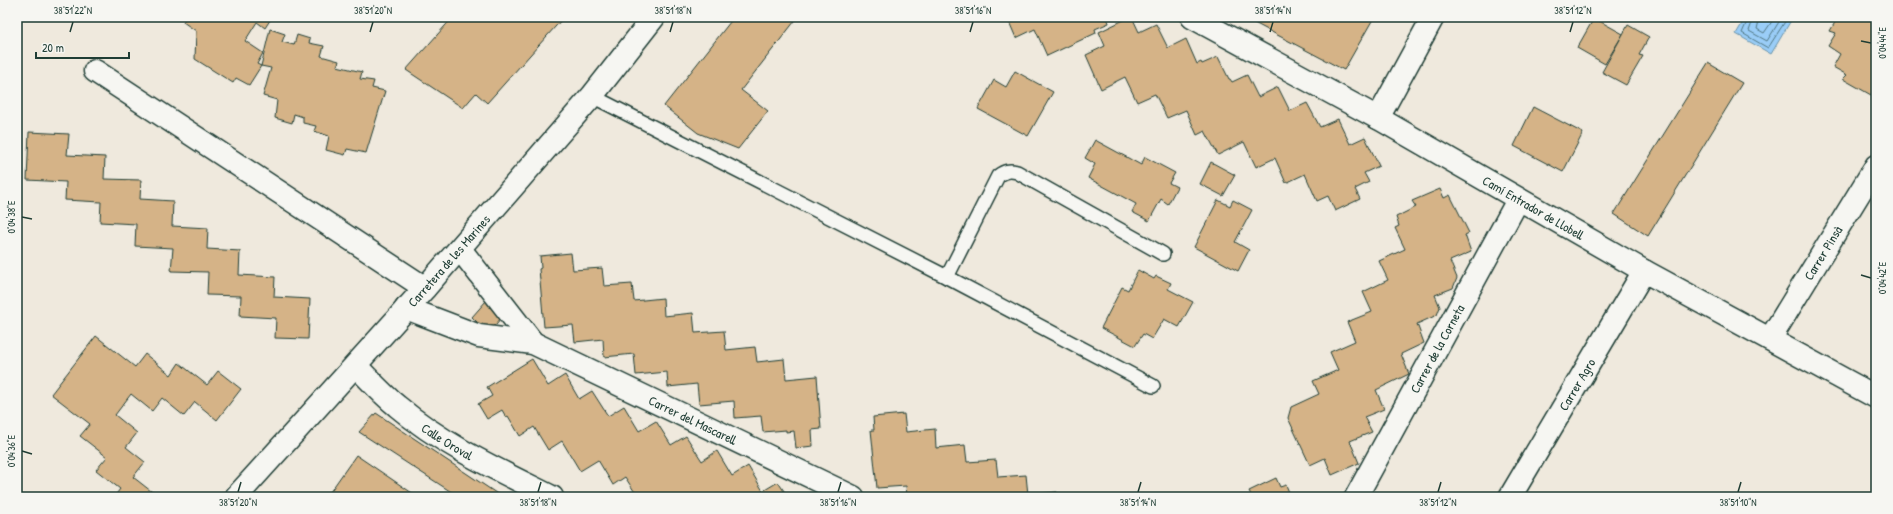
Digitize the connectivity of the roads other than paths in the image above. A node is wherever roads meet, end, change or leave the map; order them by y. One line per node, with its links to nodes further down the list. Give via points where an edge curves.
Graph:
1 (654, 17): 5 (street, Carretera de les Marines)
2 (1192, 17): 6 (street, Camí Entrador de Llobell)
3 (1433, 17): 6 (street)
4 (95, 71): 13 (street)
5 (592, 96): 9 (street, Carretera de les Marines); 12 (lane)
6 (1378, 118): 8 (street, Camí Entrador de Llobell)
7 (1876, 166): 15 (street, Carrer Pinsà)
8 (1518, 200): 11 (street, Camí Entrador de Llobell); 23 (street, Carrer de la Corneta)
9 (460, 248): 13 (street, Carretera de les Marines); 16 (street, Carrer del Mascarell)
10 (1163, 254): 12 (lane, via 1010,170 998,176)
11 (1644, 271): 15 (street, Camí Entrador de Llobell); 24 (street, Carrer Agro)
12 (947, 277): 18 (lane)
13 (425, 288): 14 (street, Carretera de les Marines)
14 (406, 308): 16 (street, Carrer del Mascarell, via 479,336); 17 (street, Carretera de les Marines)
15 (1770, 339): 19 (street, Camí Entrador de Llobell)
16 (534, 343): 22 (street, Carrer del Mascarell)
17 (356, 366): 20 (street, Carretera de les Marines); 21 (street, Calle Oroval, via 397,406 428,430 464,453)
18 (1153, 386)
19 (1876, 397)
20 (236, 497)
21 (552, 497)
22 (853, 497)
23 (1356, 497)
24 (1510, 497)

